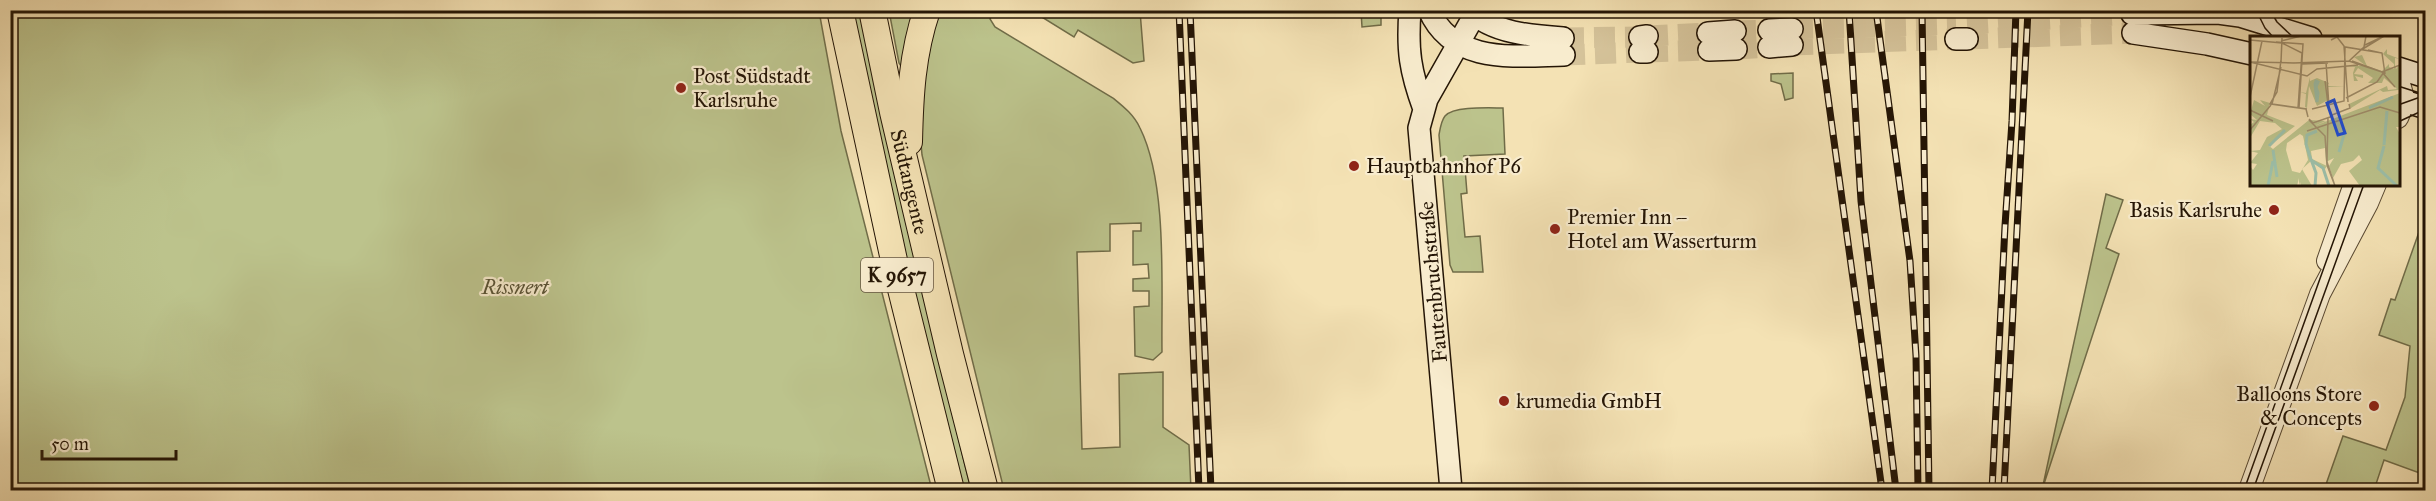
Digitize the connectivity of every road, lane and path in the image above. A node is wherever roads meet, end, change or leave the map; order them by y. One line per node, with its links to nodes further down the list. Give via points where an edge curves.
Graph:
1 (827, 10): 15 (highway)
2 (840, 10): 15 (highway, Südtangente / K 9657)
3 (872, 10): 22 (highway, Südtangente / K 9657)
4 (927, 10): 22 (highway, via 912,71)
5 (1410, 10): 21 (main road, via 1411,75)
6 (1429, 10): 14 (main road, via 1444,35)
7 (2285, 10): 9 (main road)
8 (1472, 13): 14 (main road, Fautenbruchstraße); 14 (main road, via 1514,32 1563,46 1492,56)
9 (2306, 36): 16 (main road, via 2218,13 2132,23)
10 (1792, 37): 11 (main road)
11 (1769, 38)
12 (1736, 40): 13 (main road)
13 (1708, 42)
14 (1458, 43): 21 (main road, Fautenbruchstraße)
15 (848, 52): 26 (highway, Südtangente / K 9657, via 895,265)
16 (2250, 54)
17 (2400, 69): 18 (main road)
18 (2426, 77)
19 (2401, 106): 20 (main road)
20 (2426, 108)
21 (1424, 109): 28 (main road, Fautenbruchstraße, via 1419,128)
22 (909, 176): 27 (highway, Südtangente / K 9657)
23 (2353, 186): 25 (street, via 2328,255)
24 (2375, 186): 25 (street)
25 (2320, 294): 29 (street)
26 (951, 490)
27 (985, 490)
28 (1451, 490)
29 (2249, 490)

